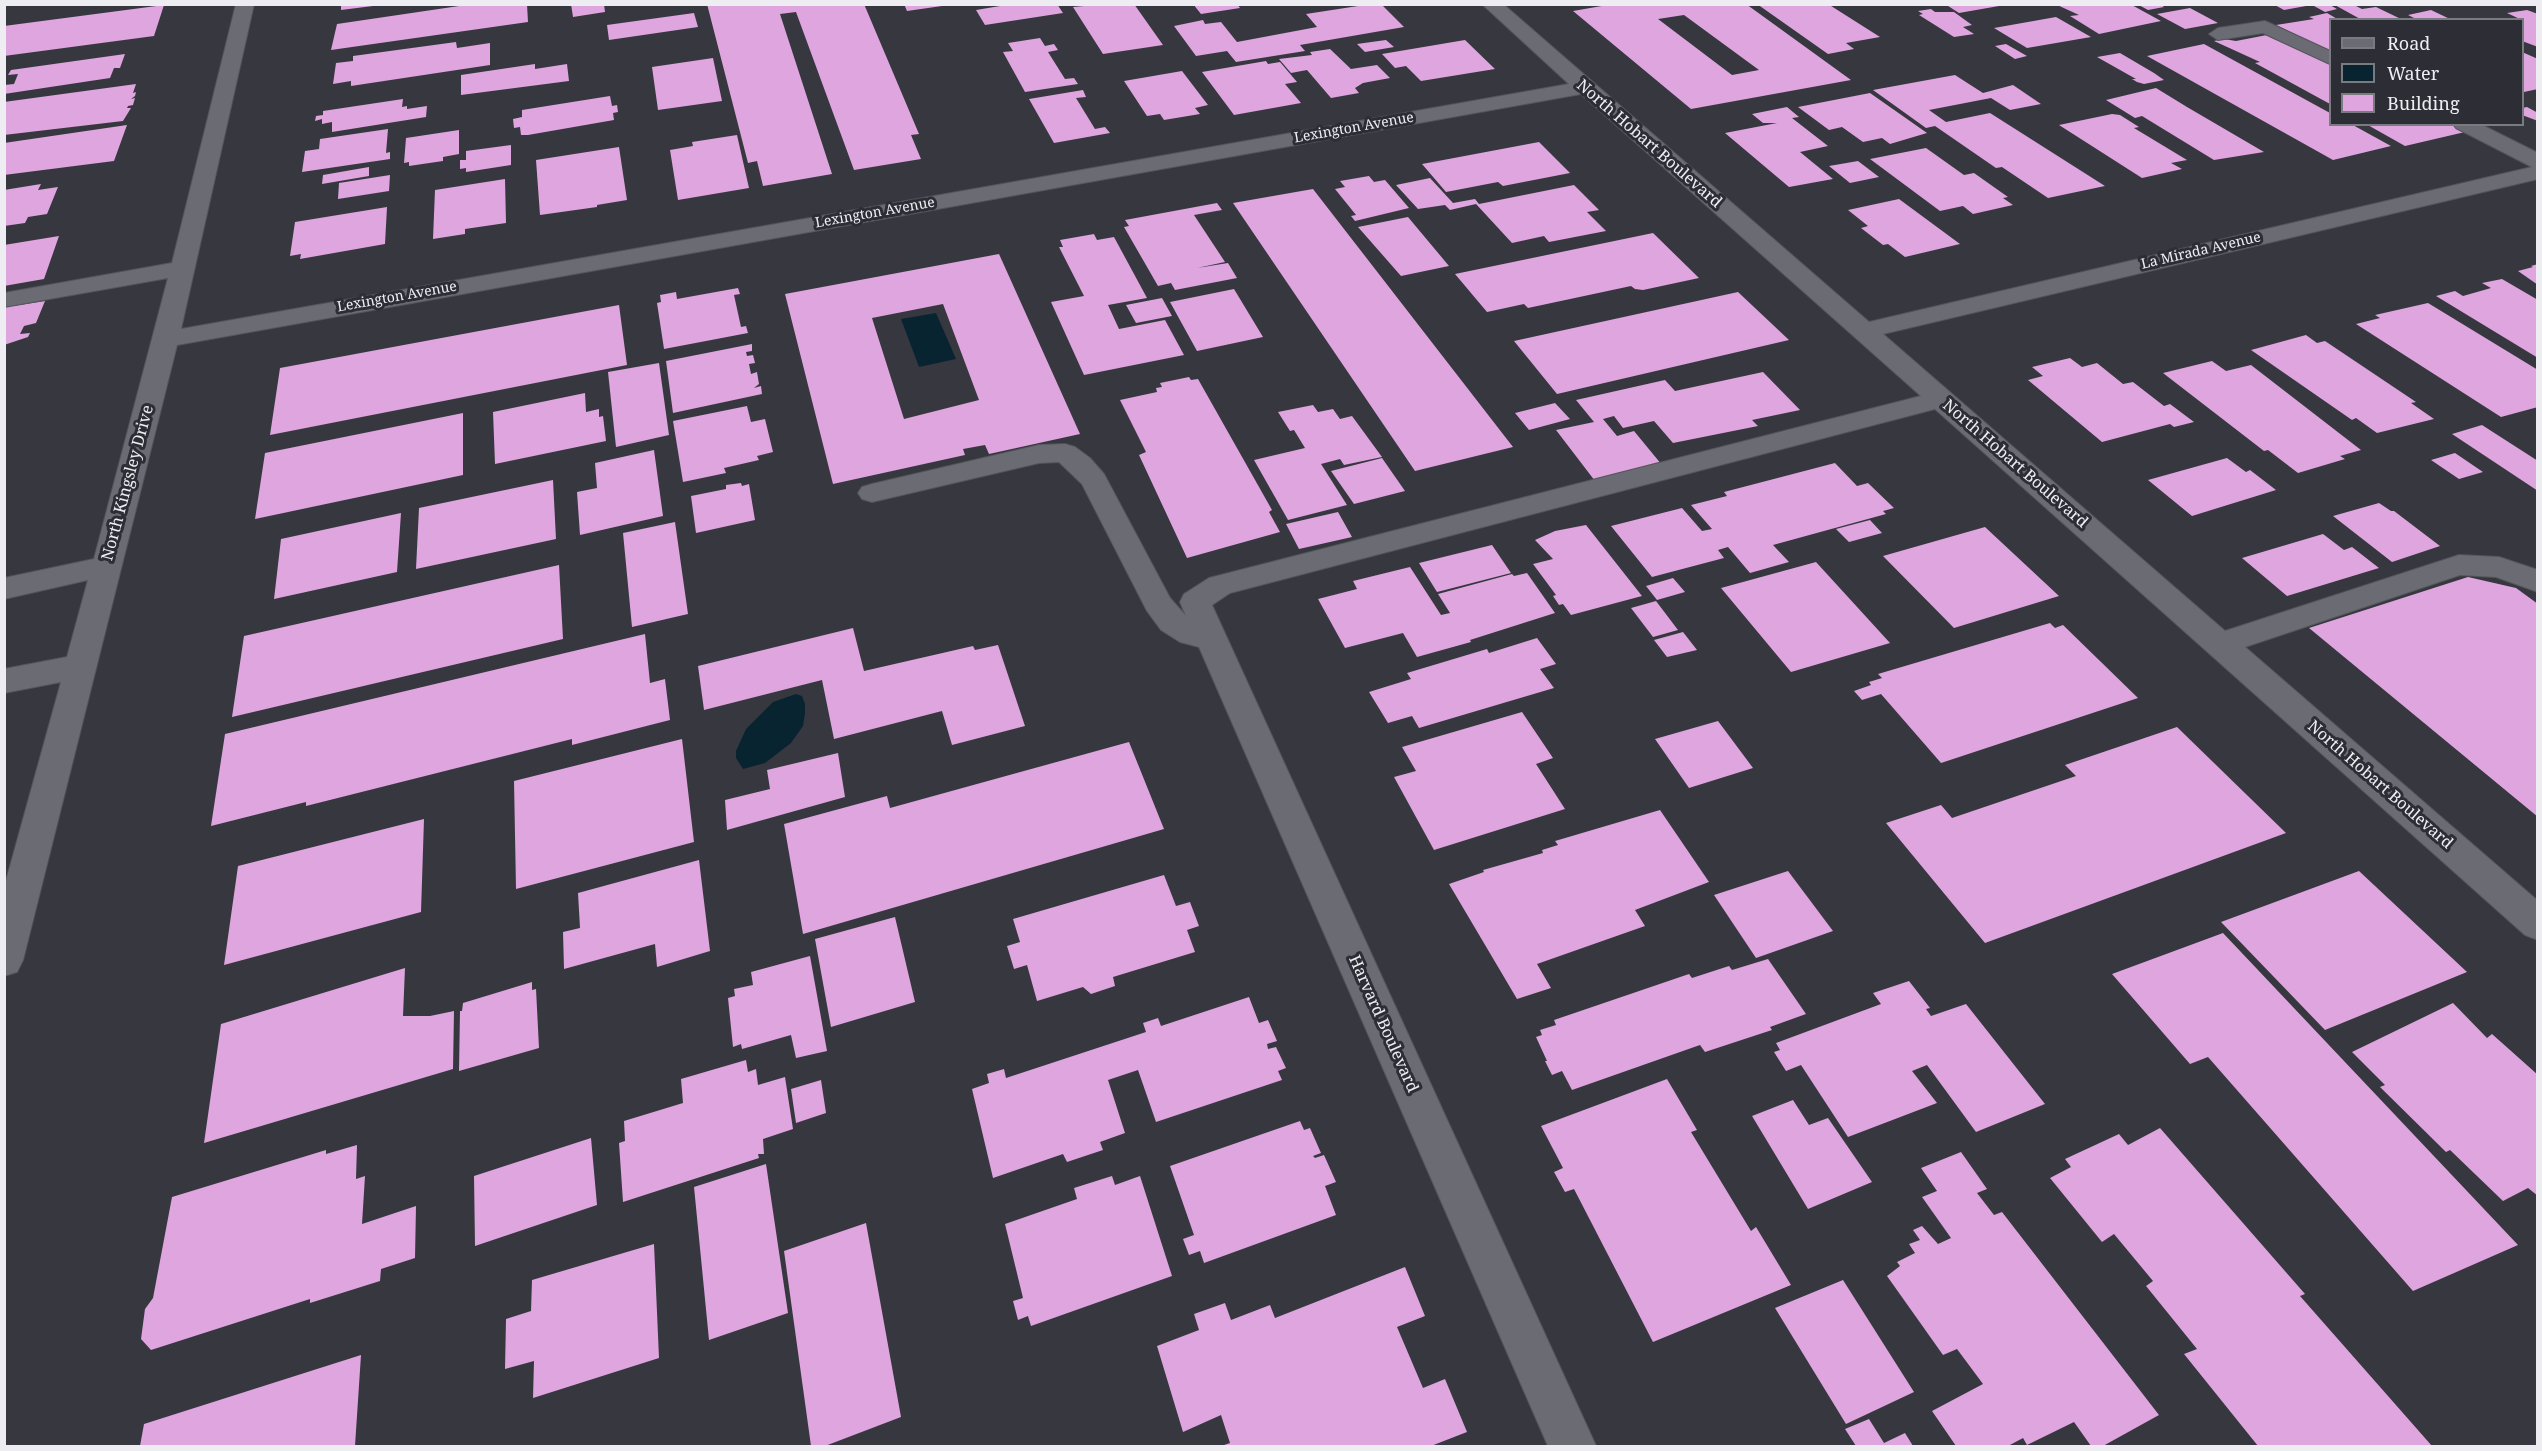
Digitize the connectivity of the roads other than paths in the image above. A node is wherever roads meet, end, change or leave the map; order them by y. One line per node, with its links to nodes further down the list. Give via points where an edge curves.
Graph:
1 (245, 4): 9 (street, North Kingsley Drive)
2 (1491, 4): 5 (street, North Hobart Boulevard)
3 (2218, 34): 4 (street, via 2265,27)
4 (2329, 57)
5 (1584, 87): 11 (street, North Hobart Boulevard); 12 (street, Lexington Avenue)
6 (2467, 126): 7 (street)
7 (2538, 162)
8 (2538, 172): 11 (street, La Mirada Avenue)
9 (181, 269): 10 (street); 12 (street, North Kingsley Drive)
10 (4, 300)
11 (1864, 331): 13 (street, North Hobart Boulevard)
12 (166, 339): 15 (street, North Kingsley Drive)
13 (1942, 399): 18 (street, Harvard Boulevard, via 1220,585 1195,602); 19 (street, North Hobart Boulevard)
14 (872, 493): 18 (street, via 1040,454 1065,453 1094,480 1158,603 1172,622 1191,634)
15 (106, 566): 17 (street); 20 (street, North Kingsley Drive)
16 (2538, 582): 19 (street, via 2499,567 2459,565)
17 (4, 589)
18 (1211, 638): 24 (street, Harvard Boulevard)
19 (2220, 644): 22 (street, North Hobart Boulevard)
20 (81, 666): 21 (street); 23 (street, North Kingsley Drive)
21 (4, 681)
22 (2538, 924)
23 (4, 960)
24 (1572, 1446)

